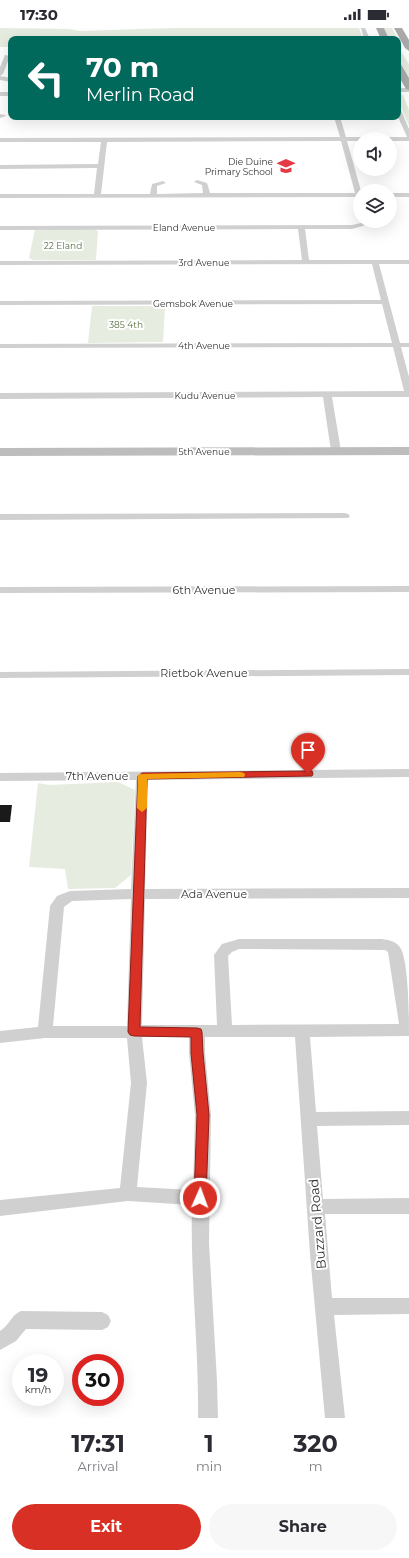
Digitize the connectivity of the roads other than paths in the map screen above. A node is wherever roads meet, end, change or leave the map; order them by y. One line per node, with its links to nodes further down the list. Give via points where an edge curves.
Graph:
1 (398, 28): 2 (main road)
2 (409, 48)
3 (8, 58): 5 (street)
4 (401, 73): 6 (main road)
5 (0, 74)
6 (409, 90)
7 (401, 118): 9 (street)
8 (338, 120): 10 (street)
9 (409, 138): 12 (street)
10 (344, 139): 11 (street); 14 (street); 19 (street)
11 (353, 139)
12 (397, 139)
13 (0, 140): 14 (street)
14 (104, 140): 15 (street)
15 (101, 166): 16 (street); 24 (street)
16 (0, 167)
17 (196, 182): 20 (street, via 205,184)
18 (163, 183): 25 (street, via 154,185)
19 (356, 184)
20 (207, 195): 25 (street); 26 (street)
21 (397, 195): 22 (street)
22 (409, 195)
23 (0, 196): 24 (street)
24 (97, 196): 25 (street)
25 (153, 196)
26 (353, 197)
27 (353, 226): 28 (street, Eland Avenue)
28 (301, 227): 29 (street, Eland Avenue); 30 (street)
29 (0, 228)
30 (306, 262): 31 (street, 3rd Avenue); 33 (street, 3rd Avenue)
31 (375, 262): 32 (street, 3rd Avenue); 34 (street)
32 (409, 262)
33 (0, 263)
34 (386, 302): 35 (street, Gemsbok Avenue); 36 (street)
35 (0, 303)
36 (397, 345): 37 (street, 4th Avenue); 38 (street, 4th Avenue); 39 (street)
37 (409, 345)
38 (0, 346)
39 (409, 394): 40 (street, Kudu Avenue)
40 (327, 395): 41 (street, Kudu Avenue); 42 (street)
41 (0, 396)
42 (336, 451): 43 (main road, 5th Avenue); 44 (main road, 5th Avenue)
43 (409, 451)
44 (0, 452)
45 (345, 516): 46 (street)
46 (0, 517)
47 (409, 589): 48 (street, 6th Avenue)
48 (0, 590)
49 (409, 672): 50 (street, Rietbok Avenue)
50 (0, 675)
51 (409, 773): 52 (street, 7th Avenue)
52 (142, 776): 53 (street, 7th Avenue); 55 (street)
53 (0, 777)
54 (409, 893): 55 (street, Ada Avenue)
55 (138, 894): 59 (street, Ada Avenue, via 70,896 57,906); 60 (street)
56 (302, 1030): 57 (street); 58 (street); 64 (street, Buzzard Road)
57 (408, 1030): 58 (street, via 395,950 382,944 307,943 239,944 227,948 221,955)
58 (225, 1031): 61 (street)
59 (45, 1032): 60 (street); 62 (street)
60 (134, 1032): 61 (street); 65 (street, via 139,1084)
61 (197, 1032): 66 (street, via 203,1115)
62 (0, 1037)
63 (409, 1118): 64 (street)
64 (309, 1119): 68 (street, Buzzard Road)
65 (128, 1194): 66 (street); 69 (street)
66 (200, 1198): 74 (street)
67 (409, 1206): 68 (street)
68 (316, 1207): 71 (street, Buzzard Road)
69 (0, 1208)
70 (409, 1306): 71 (street)
71 (324, 1308): 75 (street, Buzzard Road)
72 (102, 1321): 73 (street, via 21,1320 10,1335)
73 (0, 1341)
74 (208, 1418)
75 (335, 1418)

